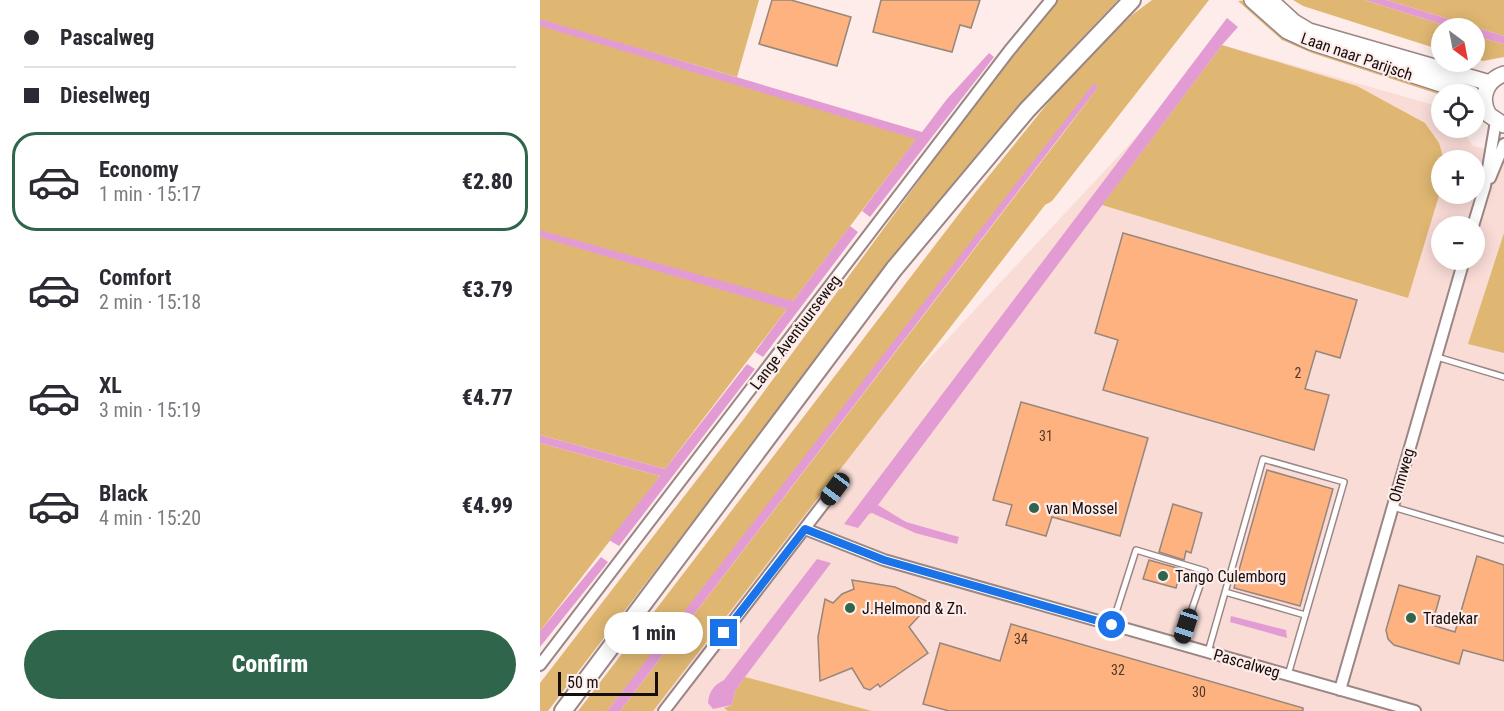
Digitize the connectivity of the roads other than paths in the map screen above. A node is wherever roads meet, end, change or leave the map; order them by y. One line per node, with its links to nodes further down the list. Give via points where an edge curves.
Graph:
1 (1051, 0): 26 (street, Lange Aventuurseweg)
2 (1143, 0): 5 (main road)
3 (1252, 0): 8 (street, Laan naar Parijsch, via 1287,31 1311,42)
4 (1270, 0): 7 (street, Laan naar Parijsch, via 1309,31)
5 (1129, 5): 29 (main road, via 1027,110 894,269)
6 (1504, 74): 7 (street)
7 (1490, 83): 9 (street)
8 (1440, 84)
9 (1485, 88)
10 (1485, 108): 11 (street)
11 (1500, 123): 13 (street)
12 (1504, 144): 13 (street)
13 (1485, 186)
14 (1461, 270): 15 (street, Ohmweg)
15 (1435, 357): 16 (lane); 18 (street, Ohmweg)
16 (1504, 377)
17 (835, 489): 19 (street)
18 (1392, 507): 20 (lane); 28 (street, Ohmweg)
19 (805, 529): 23 (street, Pascalweg, via 884,560); 30 (street)
20 (1504, 540)
21 (1225, 592): 22 (lane); 22 (lane, via 1263,459 1344,482); 25 (lane)
22 (1305, 615): 27 (lane)
23 (1112, 625): 24 (street, Pascalweg); 24 (lane, via 1136,550 1204,571)
24 (1180, 644): 25 (street, Pascalweg)
25 (1208, 652): 27 (street, Pascalweg)
26 (540, 665)
27 (1288, 675): 28 (street, Pascalweg)
28 (1340, 690): 31 (street, Pascalweg)
29 (563, 711)
30 (664, 711)
31 (1415, 711)

